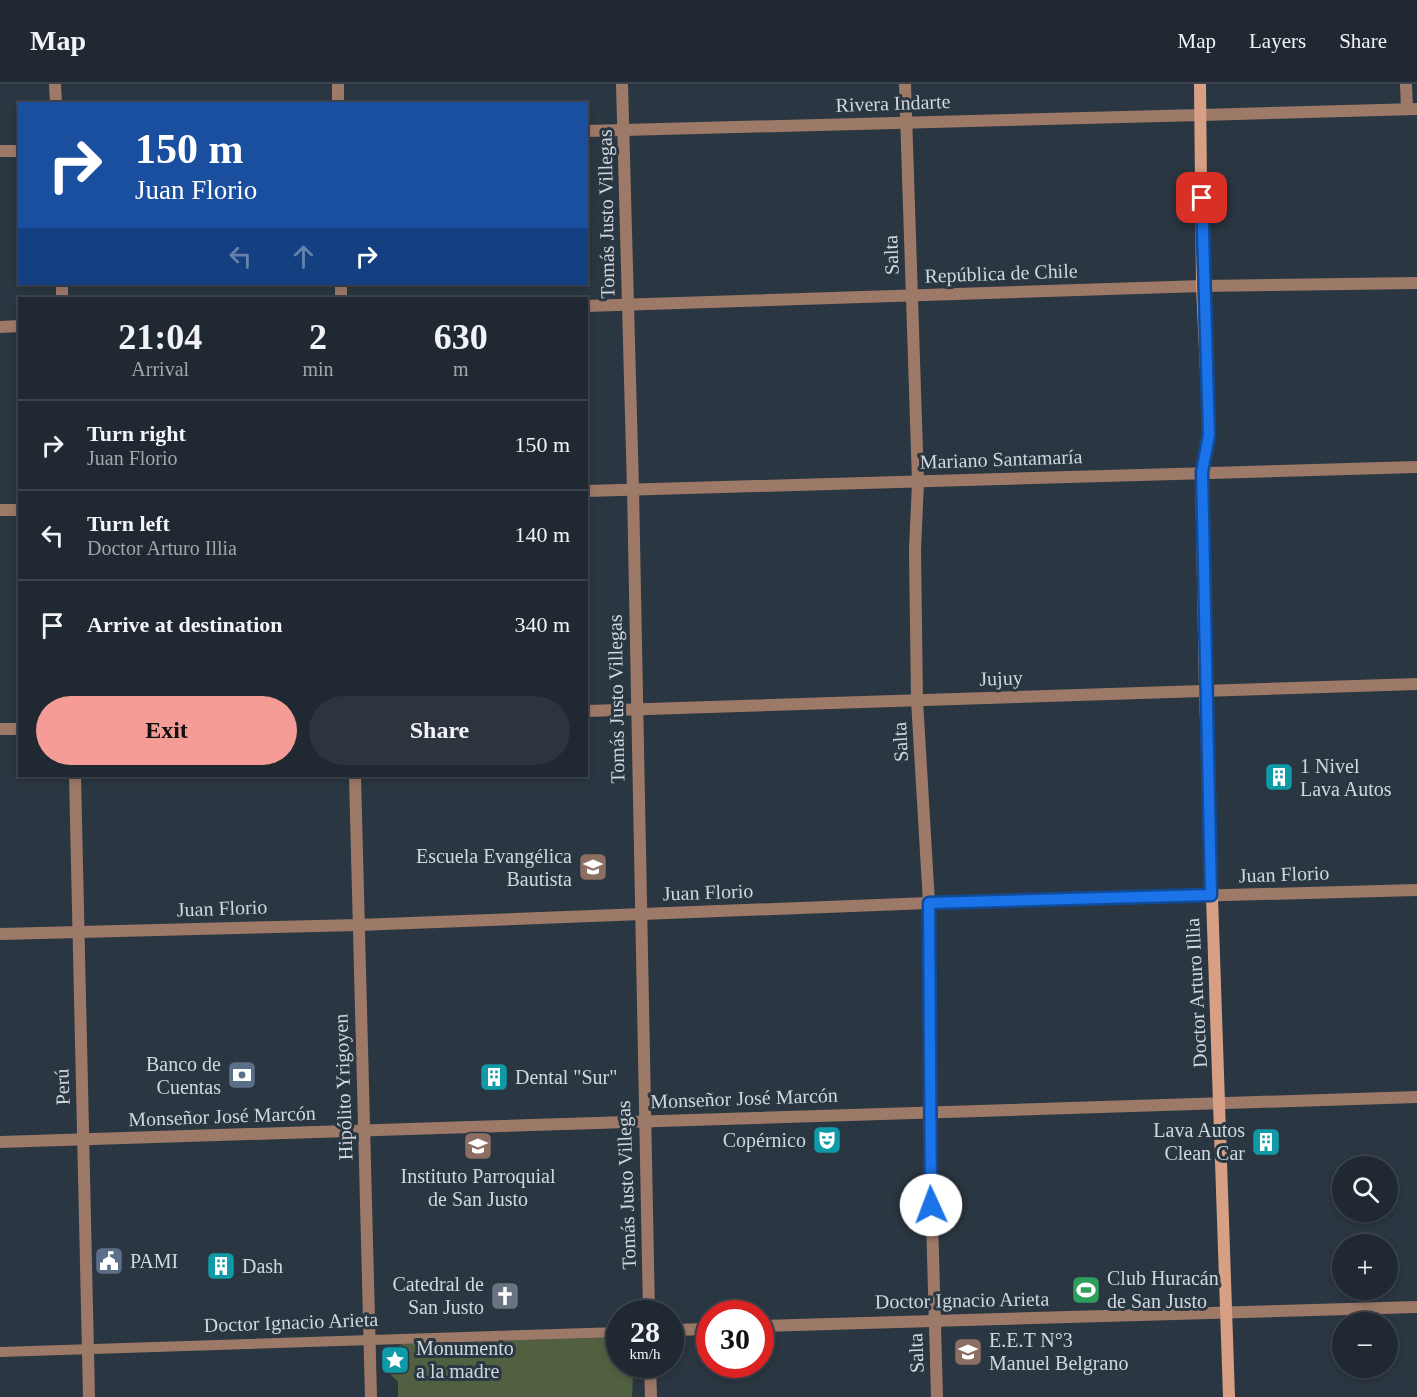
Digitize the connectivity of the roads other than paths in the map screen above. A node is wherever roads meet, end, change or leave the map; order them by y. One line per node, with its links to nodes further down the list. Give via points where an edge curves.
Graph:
1 (56, 84): 7 (street)
2 (338, 84): 8 (street)
3 (622, 84): 12 (street, Tomás Justo Villegas)
4 (904, 84): 11 (street, Salta)
5 (1200, 84): 10 (main road, Doctor Arturo Illia)
6 (1406, 84): 9 (street)
7 (56, 102)
8 (338, 102)
9 (1412, 109): 10 (street, Rivera Indarte)
10 (1201, 115): 11 (street, Rivera Indarte); 17 (main road, Doctor Arturo Illia)
11 (906, 122): 12 (street, Rivera Indarte); 18 (street, Salta)
12 (624, 130): 13 (street, Rivera Indarte); 19 (street, Tomás Justo Villegas)
13 (588, 131)
14 (0, 151): 15 (street)
15 (18, 151)
16 (1417, 283): 17 (street, República de Chile)
17 (1202, 286): 18 (street, República de Chile); 24 (main road, Doctor Arturo Illia, via 1209,435)
18 (911, 296): 19 (street, República de Chile); 25 (street, Salta)
19 (627, 305): 20 (street, República de Chile); 26 (street, Tomás Justo Villegas)
20 (588, 306)
21 (18, 326): 22 (street)
22 (0, 327)
23 (1417, 466): 24 (street, Mariano Santamaría)
24 (1202, 472): 25 (street, Mariano Santamaría); 31 (main road, Doctor Arturo Illia)
25 (918, 482): 26 (street, Mariano Santamaría); 32 (street, Salta)
26 (633, 489): 27 (street, Mariano Santamaría); 33 (street, Tomás Justo Villegas)
27 (588, 491)
28 (0, 510): 29 (street)
29 (18, 510)
30 (1417, 684): 31 (street, Jujuy)
31 (1205, 691): 32 (street, Jujuy); 40 (main road, Doctor Arturo Illia)
32 (917, 700): 33 (street, Jujuy); 41 (street, Salta)
33 (636, 710): 34 (street, Jujuy); 42 (street, Tomás Justo Villegas)
34 (588, 711)
35 (0, 729): 36 (street)
36 (18, 729)
37 (75, 777): 44 (street, Perú)
38 (355, 777): 43 (street, Hipólito Yrigoyen)
39 (1417, 890): 40 (street, Juan Florio)
40 (1211, 895): 41 (street, Juan Florio); 47 (main road, Doctor Arturo Illia)
41 (929, 903): 42 (street, Juan Florio); 48 (street, Salta)
42 (640, 914): 43 (street, Juan Florio); 49 (street, Tomás Justo Villegas)
43 (358, 925): 44 (street, Juan Florio); 50 (street, Hipólito Yrigoyen)
44 (77, 932): 45 (street, Juan Florio); 51 (street, Perú)
45 (0, 934)
46 (1417, 1097): 47 (street, Monseñor José Marcón)
47 (1220, 1103): 48 (street, Monseñor José Marcón); 55 (main road, Doctor Arturo Illia)
48 (929, 1112): 49 (street, Monseñor José Marcón); 56 (street, Salta)
49 (643, 1121): 50 (street, Monseñor José Marcón); 53 (street, Tomás Justo Villegas)
50 (363, 1130): 51 (street, Monseñor José Marcón); 59 (street, Hipólito Yrigoyen)
51 (83, 1140): 52 (street, Monseñor José Marcón); 60 (street, Perú)
52 (0, 1142)
53 (649, 1300)
54 (1417, 1307): 55 (street, Doctor Ignacio Arieta)
55 (1226, 1312): 56 (street, Doctor Ignacio Arieta); 67 (main road, Doctor Arturo Illia)
56 (934, 1321): 57 (street, Doctor Ignacio Arieta); 66 (street, Salta)
57 (774, 1326)
58 (606, 1332): 59 (street, Doctor Ignacio Arieta)
59 (369, 1339): 60 (street, Doctor Ignacio Arieta); 64 (street, Hipólito Yrigoyen)
60 (88, 1349): 61 (street, Doctor Ignacio Arieta); 63 (street, Perú)
61 (0, 1352)
62 (650, 1378): 65 (street)
63 (89, 1397)
64 (370, 1397)
65 (651, 1397)
66 (937, 1397)
67 (1229, 1397)

